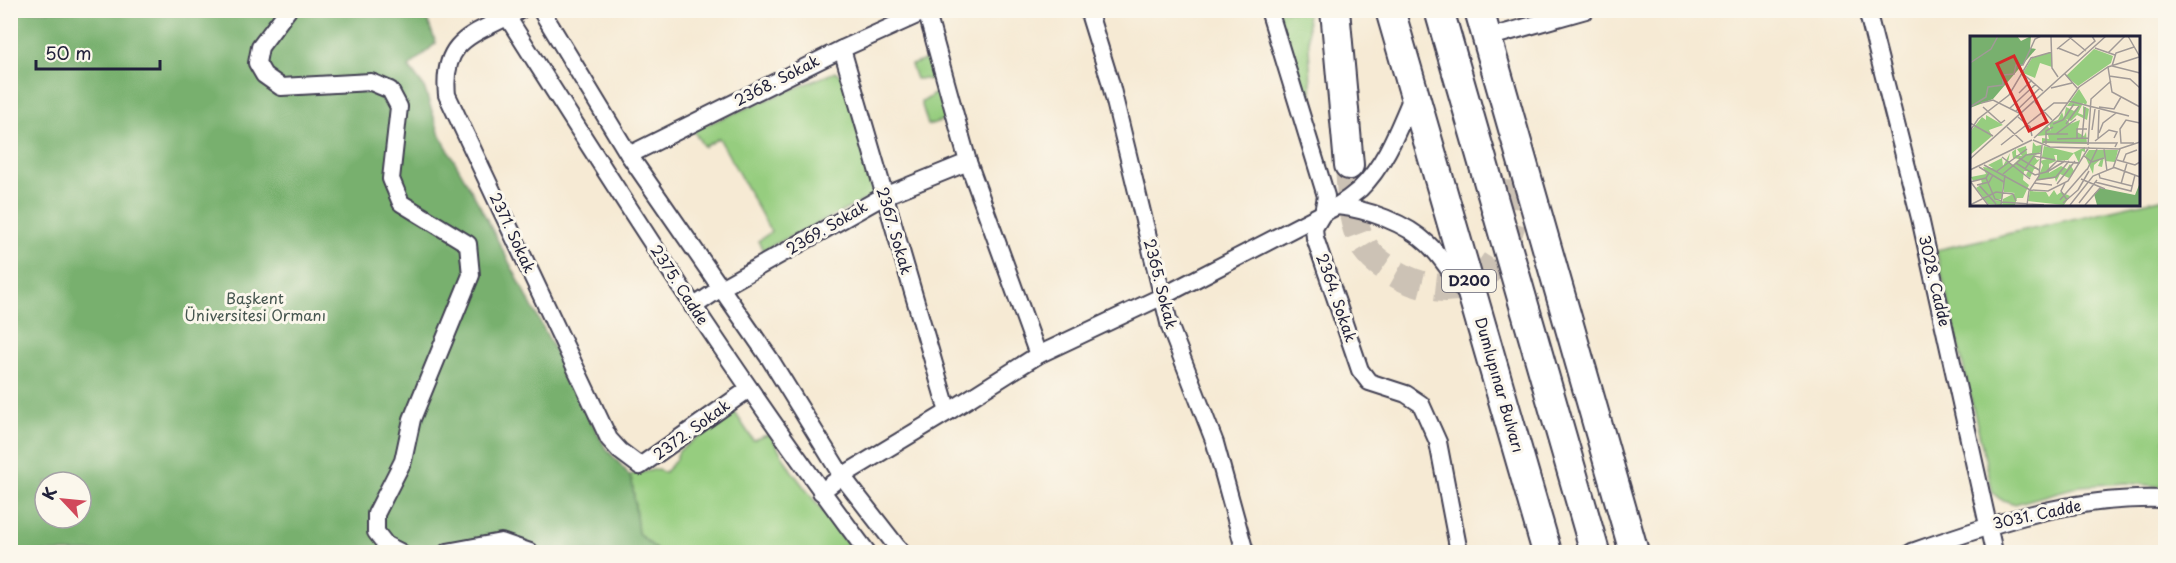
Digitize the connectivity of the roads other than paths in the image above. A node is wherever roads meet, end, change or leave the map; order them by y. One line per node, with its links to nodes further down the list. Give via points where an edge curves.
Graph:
1 (288, 10): 35 (street, via 260,47 256,63 264,75 281,87 371,82 390,90 399,107 391,180 401,203 468,244 471,274 412,419 404,460 376,514 376,532 386,545)
2 (541, 10): 17 (street)
3 (1088, 10): 24 (street, 2365. Sokak, via 1110,81)
4 (1269, 10): 22 (street, 2364. Sokak)
5 (1335, 10): 19 (highway)
6 (1390, 10): 16 (highway, Dumlupınar Bulvarı / D200)
7 (1439, 10): 43 (highway, D200)
8 (1462, 10): 20 (highway)
9 (1479, 10): 14 (highway)
10 (1586, 10): 14 (street)
11 (1868, 10): 34 (street, 3028. Cadde, via 1920,218)
12 (926, 11): 15 (street, 2368. Sokak); 18 (street)
13 (510, 13): 26 (street, 2375. Cadde); 30 (street, 2371. Sokak, via 468,37 455,51 445,76 447,95 609,440)
14 (1487, 38): 44 (highway)
15 (842, 49): 17 (street, 2368. Sokak); 21 (street, 2367. Sokak)
16 (1414, 94): 22 (street, via 1377,169 1360,189); 25 (highway, Dumlupınar Bulvarı / D200)
17 (629, 155): 23 (street)
18 (968, 162): 21 (street, 2369. Sokak); 27 (street)
19 (1349, 165)
20 (1513, 178)
21 (884, 196): 23 (street, 2369. Sokak); 29 (street, 2367. Sokak)
22 (1330, 210): 24 (street); 25 (street, via 1367,211 1418,235); 41 (street, 2364. Sokak, via 1314,228 1315,238 1360,370 1369,382 1406,394 1421,404 1438,442)
23 (721, 288): 26 (street, 2369. Sokak); 31 (street)
24 (1163, 296): 27 (street); 40 (street, 2365. Sokak, via 1170,327 1215,443)
25 (1476, 306): 42 (highway, Dumlupınar Bulvarı / D200)
26 (693, 307): 28 (street, 2375. Cadde)
27 (1038, 355): 29 (street)
28 (749, 389): 30 (street, 2372. Sokak, via 651,460 640,466); 32 (street, 2375. Cadde)
29 (948, 412): 31 (street)
30 (633, 462)
31 (842, 476): 32 (street); 39 (street)
32 (821, 492): 38 (street, 2375. Cadde)
33 (2166, 498): 34 (street, 3031. Cadde, via 2069,506)
34 (1989, 525): 45 (street, 3031. Cadde); 46 (street, 3028. Cadde)
35 (400, 552)
36 (447, 552): 37 (street, via 501,542)
37 (530, 552)
38 (867, 552)
39 (901, 552)
40 (1245, 552)
41 (1459, 552)
42 (1547, 552)
43 (1595, 552)
44 (1634, 552)
45 (1912, 552)
46 (1994, 552)

